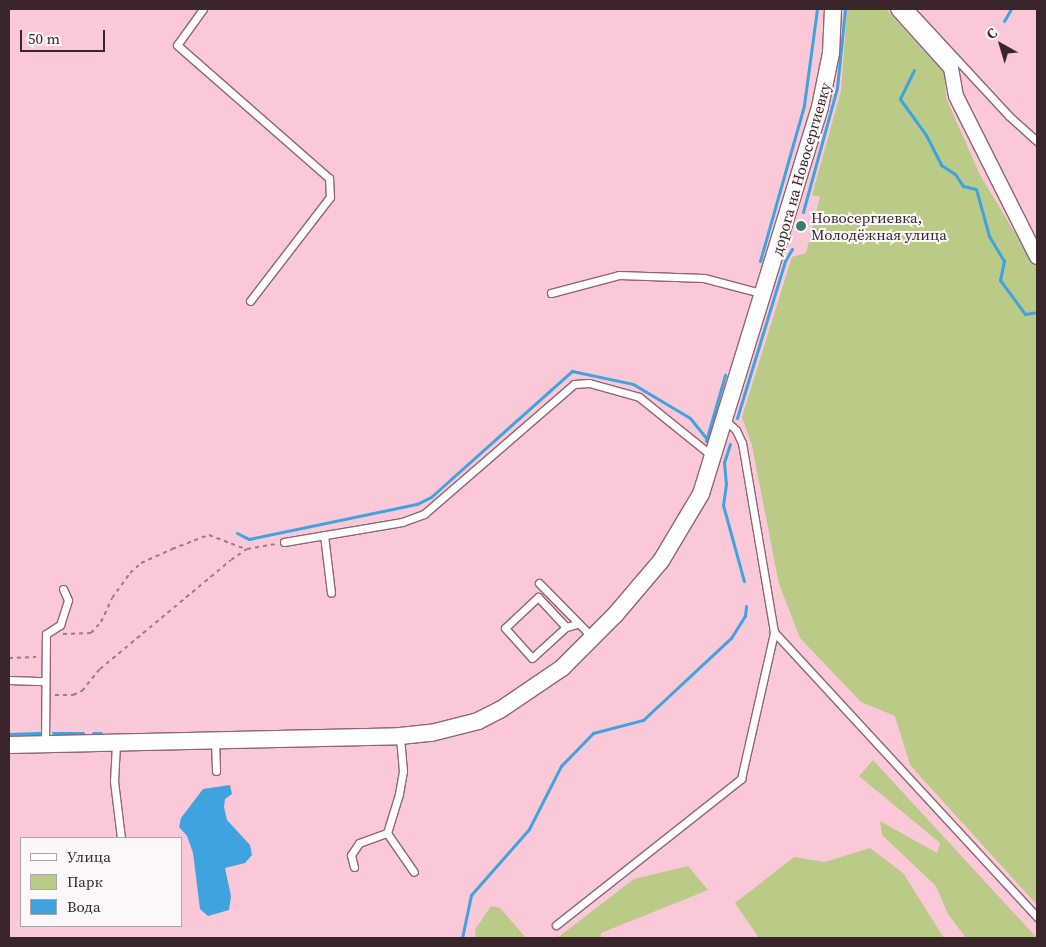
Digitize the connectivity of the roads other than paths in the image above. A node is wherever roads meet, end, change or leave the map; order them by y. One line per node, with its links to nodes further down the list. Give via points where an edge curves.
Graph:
1 (203, 9): 9 (lane, via 176,45 329,178 330,197)
2 (833, 9): 8 (street, дорога на Новосергиевку, via 825,87)
3 (898, 9): 6 (street, via 951,68 956,96)
4 (910, 9): 5 (lane, via 1008,116)
5 (1037, 141)
6 (1037, 257)
7 (551, 293): 8 (lane, via 619,276 704,278)
8 (764, 294): 10 (street, дорога на Новосергиевку)
9 (250, 301)
10 (725, 420): 11 (street, дорога на Новосергиевку); 19 (lane, via 736,430 742,443)
11 (714, 457): 12 (lane, via 638,397 588,383 574,384 424,514 402,522); 20 (street, дорога на Новосергиевку, via 700,494 677,538 645,582)
12 (324, 535): 13 (lane); 16 (lane)
13 (284, 542)
14 (539, 583): 17 (lane)
15 (63, 589): 22 (lane, via 68,600 60,624 46,634)
16 (331, 593)
17 (576, 624): 18 (lane); 20 (lane)
18 (566, 628): 18 (lane, via 532,658 505,628 538,597)
19 (774, 632): 33 (lane); 34 (lane, via 741,779)
20 (593, 638): 23 (street, дорога на Новосергиевку, via 541,684 500,710 455,728)
21 (9, 680): 22 (lane)
22 (45, 680): 27 (lane)
23 (400, 736): 24 (street, дорога на Новосергиевку); 29 (lane, via 402,771 399,794)
24 (215, 741): 25 (street, дорога на Новосергиевку); 28 (lane)
25 (116, 744): 27 (street, дорога на Новосергиевку); 30 (lane, via 114,781)
26 (9, 745): 27 (street, дорога на Новосергиевку)
27 (45, 745)
28 (216, 770)
29 (387, 833): 31 (lane, via 360,844 351,855); 32 (lane)
30 (121, 837)
31 (354, 868)
32 (414, 872)
33 (1037, 917)
34 (556, 925)

